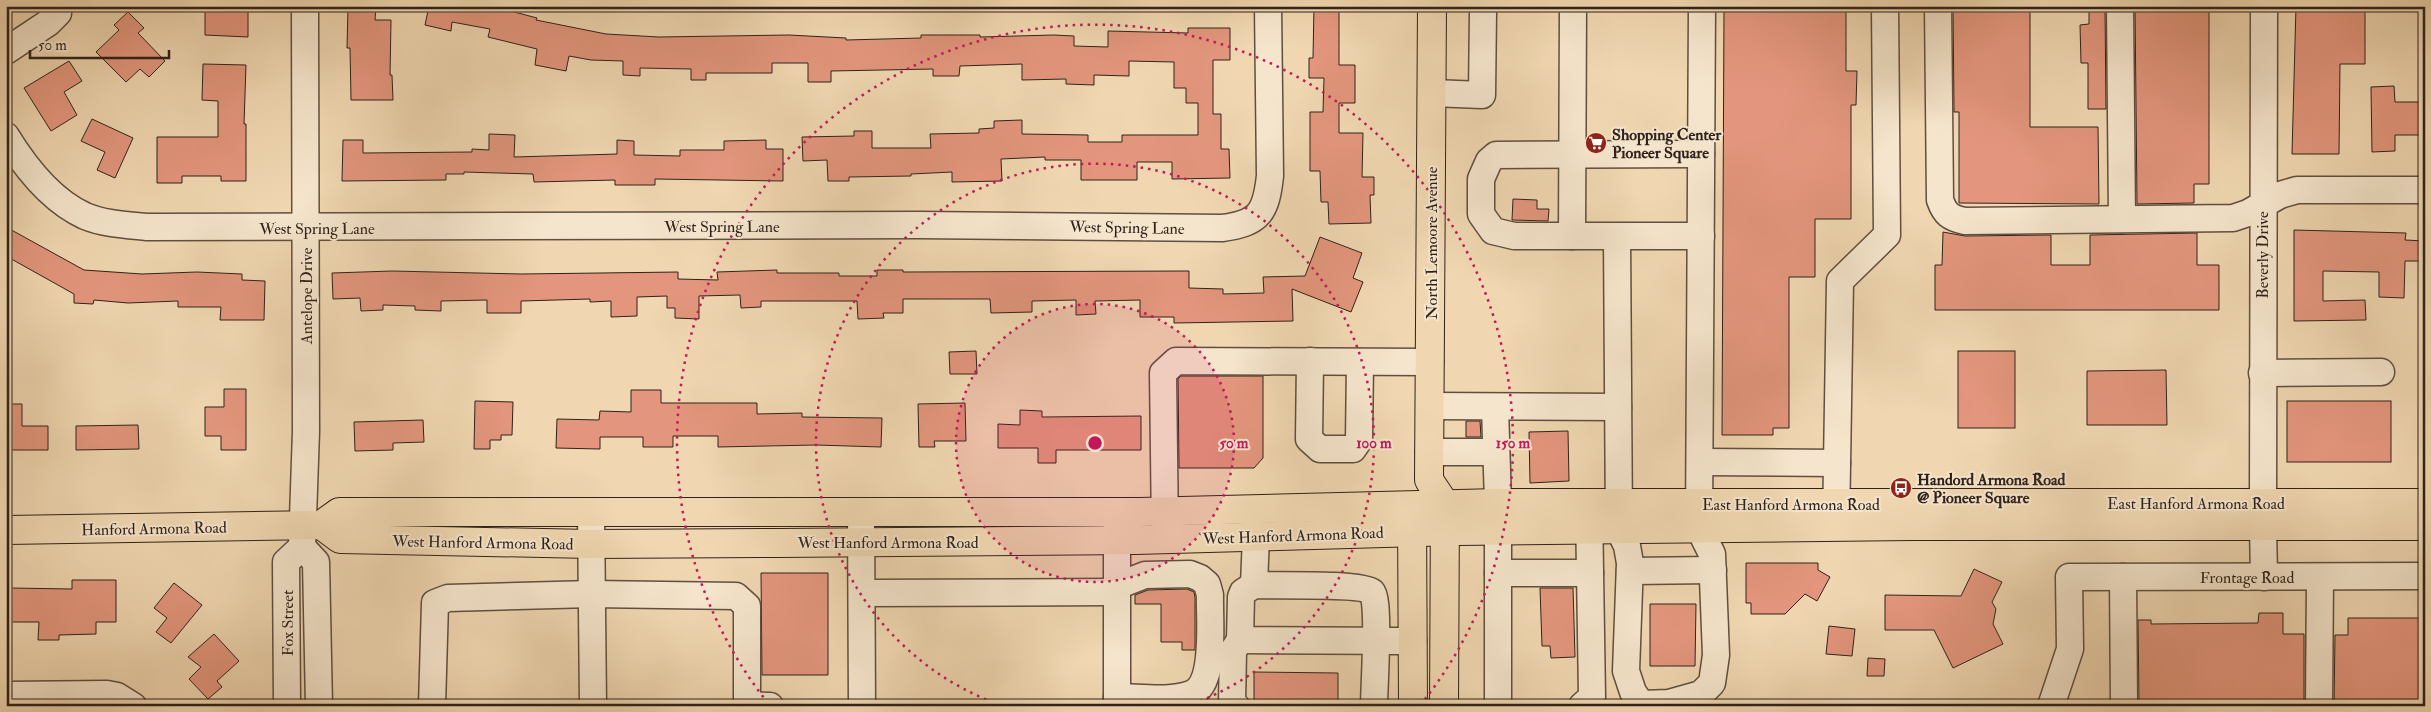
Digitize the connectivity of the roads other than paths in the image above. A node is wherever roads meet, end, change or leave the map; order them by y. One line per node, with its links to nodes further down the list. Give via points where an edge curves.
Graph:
1 (305, 6): 20 (street, Antelope Drive)
2 (1268, 6): 20 (street, West Spring Lane, via 1270,176 1267,200 1257,216 1238,226)
3 (1432, 6): 13 (main road, North Lemoore Avenue)
4 (1573, 6): 15 (street)
5 (1702, 6): 16 (street)
6 (1885, 6): 35 (street, via 1887,235 1840,281)
7 (1938, 6): 19 (street, via 1940,200 1945,213 1965,221)
8 (2120, 6): 19 (street)
9 (2264, 6): 18 (street, Beverly Drive)
10 (1483, 11): 13 (street, via 1482,94)
11 (58, 13): 12 (street)
12 (6, 51)
13 (1432, 93): 26 (main road, North Lemoore Avenue)
14 (6, 136): 20 (street, West Spring Lane, via 23,161 60,201 85,216 101,221 147,227)
15 (1573, 154): 16 (street); 21 (street); 21 (street, via 1502,153 1491,158 1488,167 1494,179 1494,214 1489,224 1499,234)
16 (1701, 154): 22 (street)
17 (2425, 190): 18 (street, via 2297,190)
18 (2262, 204): 19 (street, via 2233,218); 28 (street, Beverly Drive)
19 (2122, 220)
20 (306, 228): 56 (street, Antelope Drive)
21 (1572, 236): 23 (street)
22 (1701, 236): 23 (street); 34 (street)
23 (1617, 238): 31 (street)
24 (1310, 361): 25 (street); 25 (street, via 1309,439 1320,450 1353,450 1359,440); 42 (street, via 1176,361 1163,373)
25 (1360, 362): 26 (street)
26 (1430, 362): 29 (main road, North Lemoore Avenue)
27 (2381, 372): 28 (street)
28 (2262, 373): 47 (street, Beverly Drive)
29 (1430, 406): 30 (street); 32 (main road, North Lemoore Avenue)
30 (1495, 406): 31 (street); 33 (street)
31 (1618, 407): 49 (street)
32 (1429, 452): 33 (street); 36 (main road, North Lemoore Avenue)
33 (1496, 452): 37 (street)
34 (1700, 462): 35 (street); 50 (street)
35 (1837, 463): 46 (street)
36 (1429, 480): 39 (main road); 40 (main road)
37 (1498, 503): 40 (main road, East Hanford Armona Road); 48 (main road, East Hanford Armona Road); 53 (street)
38 (2425, 503): 47 (main road, East Hanford Armona Road)
39 (1404, 504): 40 (main road, East Hanford Armona Road); 41 (main road, West Hanford Armona Road); 55 (main road)
40 (1445, 504): 54 (main road)
41 (1256, 508): 42 (main road, West Hanford Armona Road); 57 (main road)
42 (1164, 511): 45 (main road, West Hanford Armona Road); 58 (street)
43 (591, 512): 44 (main road, West Hanford Armona Road); 56 (main road, West Hanford Armona Road, via 339,512); 61 (street)
44 (861, 512): 45 (main road, West Hanford Armona Road); 60 (street)
45 (1117, 512): 59 (street)
46 (1836, 515): 47 (main road, East Hanford Armona Road); 50 (main road, East Hanford Armona Road)
47 (2263, 515): 51 (main road, East Hanford Armona Road); 69 (street, Beverly Drive)
48 (1589, 516): 49 (main road, East Hanford Armona Road); 53 (main road, East Hanford Armona Road); 64 (street)
49 (1619, 516): 50 (main road, East Hanford Armona Road); 63 (street)
50 (1700, 516): 62 (street, via 1712,554)
51 (2425, 526)
52 (6, 530): 56 (main road, Hanford Armona Road)
53 (1498, 530): 54 (main road, East Hanford Armona Road); 65 (street)
54 (1452, 531): 55 (main road, West Hanford Armona Road); 90 (main road)
55 (1413, 532): 57 (main road, West Hanford Armona Road); 76 (main road)
56 (308, 533): 61 (main road, West Hanford Armona Road, via 340,539); 80 (street, Fox Street, via 286,562); 81 (street, Fox Street, via 316,562)
57 (1256, 536): 58 (main road, West Hanford Armona Road); 70 (street)
58 (1165, 539): 59 (main road, West Hanford Armona Road)
59 (1117, 540): 60 (main road, West Hanford Armona Road); 71 (street)
60 (861, 542): 61 (main road, West Hanford Armona Road); 72 (street)
61 (591, 544): 73 (street)
62 (1713, 570): 63 (street); 63 (street, via 1716,655 1712,683 1701,694 1669,703 1641,704 1626,671)
63 (1630, 571)
64 (1590, 573): 65 (street); 92 (street, via 1592,697)
65 (1498, 574): 91 (street)
66 (2425, 576): 68 (street, Frontage Road)
67 (2123, 577): 69 (street, Frontage Road); 93 (street, Frontage Road, via 2069,577 2070,649); 94 (street)
68 (2320, 577): 69 (street, Frontage Road); 95 (street)
69 (2264, 578)
70 (1254, 585): 74 (street, via 1241,597); 75 (street, via 1366,589 1376,597)
71 (1117, 589): 72 (street); 78 (street); 78 (street, via 1145,575 1190,574 1207,584 1210,595 1208,670 1203,684 1192,693 1177,697)
72 (862, 593): 86 (street)
73 (592, 594): 82 (street, via 448,598 435,603); 83 (street); 84 (street, via 736,596 747,606)
74 (1240, 640): 75 (street); 87 (street, via 1233,651 1232,703)
75 (1375, 641): 76 (street); 88 (street)
76 (1413, 642): 89 (main road)
77 (6, 695): 79 (street, via 107,694)
78 (1117, 701)
79 (132, 705)
80 (287, 706)
81 (319, 706)
82 (432, 706)
83 (594, 706)
84 (747, 706): 85 (street)
85 (770, 706)
86 (862, 706)
87 (1236, 706)
88 (1374, 706)
89 (1413, 706)
90 (1444, 706)
91 (1498, 706)
92 (1582, 706)
93 (2051, 706)
94 (2124, 706)
95 (2319, 706)

